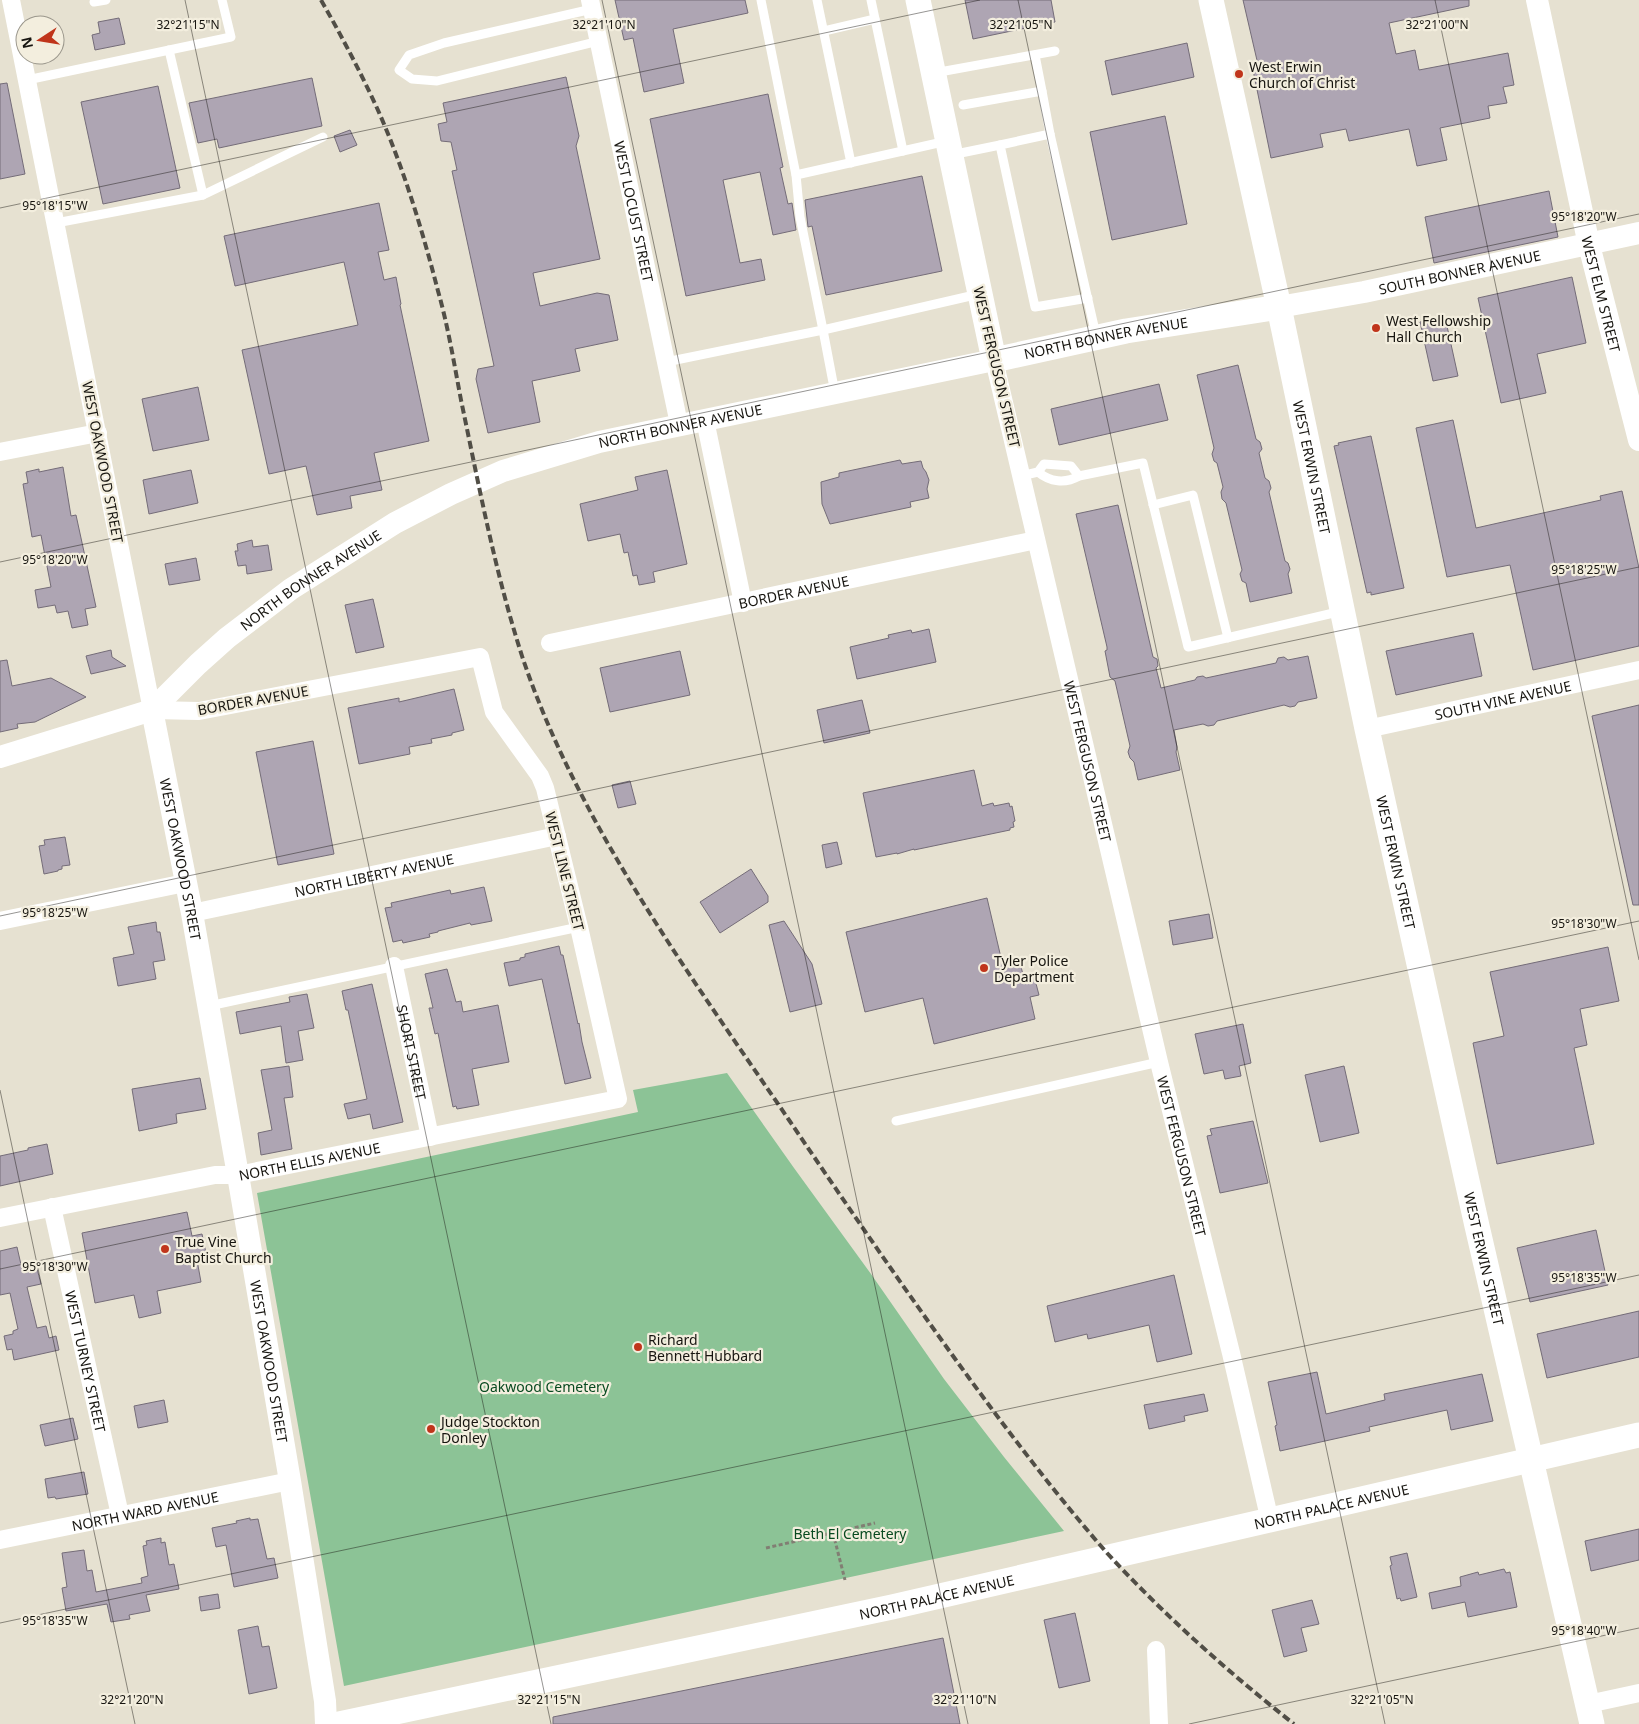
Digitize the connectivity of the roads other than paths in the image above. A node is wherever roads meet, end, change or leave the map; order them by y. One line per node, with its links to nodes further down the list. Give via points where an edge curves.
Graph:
1 (11, 0): 19 (street, WEST OAKWOOD STREET)
2 (106, 0): 10 (lane)
3 (222, 0): 15 (lane, via 231,37)
4 (761, 0): 28 (lane)
5 (817, 0): 13 (lane)
6 (871, 0): 12 (lane)
7 (918, 0): 18 (main road, WEST FERGUSON STREET)
8 (1211, 0): 35 (main road, WEST ERWIN STREET)
9 (1537, 0): 32 (street, WEST ELM STREET)
10 (94, 2)
11 (591, 4): 14 (street, WEST LOCUST STREET); 14 (lane, via 408,55 398,70 412,79 437,81)
12 (875, 19): 13 (lane); 26 (lane)
13 (824, 31): 27 (lane)
14 (599, 41): 39 (street, WEST LOCUST STREET)
15 (169, 50): 19 (lane); 29 (lane)
16 (1056, 51): 17 (lane)
17 (1035, 55): 18 (lane); 20 (lane)
18 (934, 73): 25 (main road, WEST FERGUSON STREET)
19 (27, 80): 30 (street, WEST OAKWOOD STREET)
20 (1042, 91): 21 (lane); 22 (lane)
21 (964, 105)
22 (1050, 134): 24 (lane); 34 (lane)
23 (323, 136): 29 (lane)
24 (1000, 145): 25 (lane); 34 (lane, via 1036,307)
25 (949, 148): 26 (lane); 33 (main road, WEST FERGUSON STREET)
26 (903, 151): 27 (lane)
27 (851, 162): 28 (lane)
28 (796, 175): 36 (lane, via 800,218)
29 (203, 195): 30 (lane)
30 (56, 223): 43 (street, WEST OAKWOOD STREET)
31 (1639, 234): 32 (street, SOUTH BONNER AVENUE)
32 (1589, 245): 35 (street, SOUTH BONNER AVENUE); 44 (street, WEST ELM STREET)
33 (980, 294): 36 (lane); 38 (main road, WEST FERGUSON STREET)
34 (1088, 298): 37 (lane)
35 (1279, 307): 37 (main road, NORTH BONNER AVENUE); 51 (main road, WEST ERWIN STREET)
36 (824, 330): 39 (lane); 40 (lane)
37 (1097, 337): 38 (main road, NORTH BONNER AVENUE)
38 (994, 360): 40 (street, NORTH BONNER AVENUE); 46 (street, WEST FERGUSON STREET)
39 (666, 362): 42 (street, WEST LOCUST STREET)
40 (835, 393): 41 (street, NORTH BONNER AVENUE)
41 (705, 420): 42 (street, NORTH BONNER AVENUE); 50 (street)
42 (679, 424): 56 (street, NORTH BONNER AVENUE, via 599,442 503,471 395,523 291,589 227,638)
43 (98, 433): 45 (street); 56 (street, WEST OAKWOOD STREET)
44 (1639, 440)
45 (0, 452)
46 (1030, 474): 47 (lane, via 1070,481); 47 (lane, via 1044,464 1071,466); 49 (street, WEST FERGUSON STREET)
47 (1079, 476): 48 (lane, via 1143,463)
48 (1153, 505): 52 (lane, via 1188,647); 52 (lane, via 1193,495)
49 (1036, 540): 50 (street, BORDER AVENUE); 66 (street, WEST FERGUSON STREET)
50 (744, 603): 53 (street, BORDER AVENUE)
51 (1342, 611): 52 (lane); 57 (main road, WEST ERWIN STREET)
52 (1228, 638)
53 (550, 643)
54 (480, 657): 56 (street, BORDER AVENUE, via 199,711); 59 (street, WEST LINE STREET, via 494,712 540,776)
55 (1639, 670): 57 (street, SOUTH VINE AVENUE)
56 (152, 710): 58 (street, BORDER AVENUE); 60 (street, WEST OAKWOOD STREET)
57 (1367, 729): 74 (main road, WEST ERWIN STREET)
58 (0, 757)
59 (557, 836): 61 (street, NORTH LIBERTY AVENUE); 63 (street, WEST LINE STREET)
60 (185, 883): 61 (street, WEST OAKWOOD STREET); 62 (street)
61 (192, 913): 65 (street, WEST OAKWOOD STREET)
62 (0, 921)
63 (579, 928): 64 (lane); 67 (street, WEST LINE STREET)
64 (394, 966): 65 (lane); 69 (street, SHORT STREET)
65 (208, 1006): 70 (street, WEST OAKWOOD STREET)
66 (1159, 1062): 68 (lane); 77 (street, WEST FERGUSON STREET)
67 (618, 1098): 69 (street, NORTH ELLIS AVENUE)
68 (896, 1121)
69 (430, 1137): 70 (street, NORTH ELLIS AVENUE)
70 (238, 1176): 71 (street, NORTH ELLIS AVENUE, via 215,1175); 75 (street, WEST OAKWOOD STREET)
71 (52, 1207): 72 (street, NORTH ELLIS AVENUE); 76 (street, WEST TURNEY STREET)
72 (0, 1218)
73 (1639, 1435): 74 (main road, NORTH PALACE AVENUE)
74 (1532, 1459): 77 (main road, NORTH PALACE AVENUE); 81 (main road, WEST ERWIN STREET)
75 (290, 1481): 76 (street, NORTH WARD AVENUE); 82 (street, WEST OAKWOOD STREET, via 326,1700)
76 (120, 1516): 78 (street, NORTH WARD AVENUE)
77 (1270, 1521): 83 (main road, NORTH PALACE AVENUE, via 892,1608)
78 (0, 1540)
79 (1156, 1650): 84 (street)
80 (1639, 1693): 81 (street)
81 (1590, 1714)
82 (326, 1724)
83 (339, 1724)
84 (1159, 1724)

